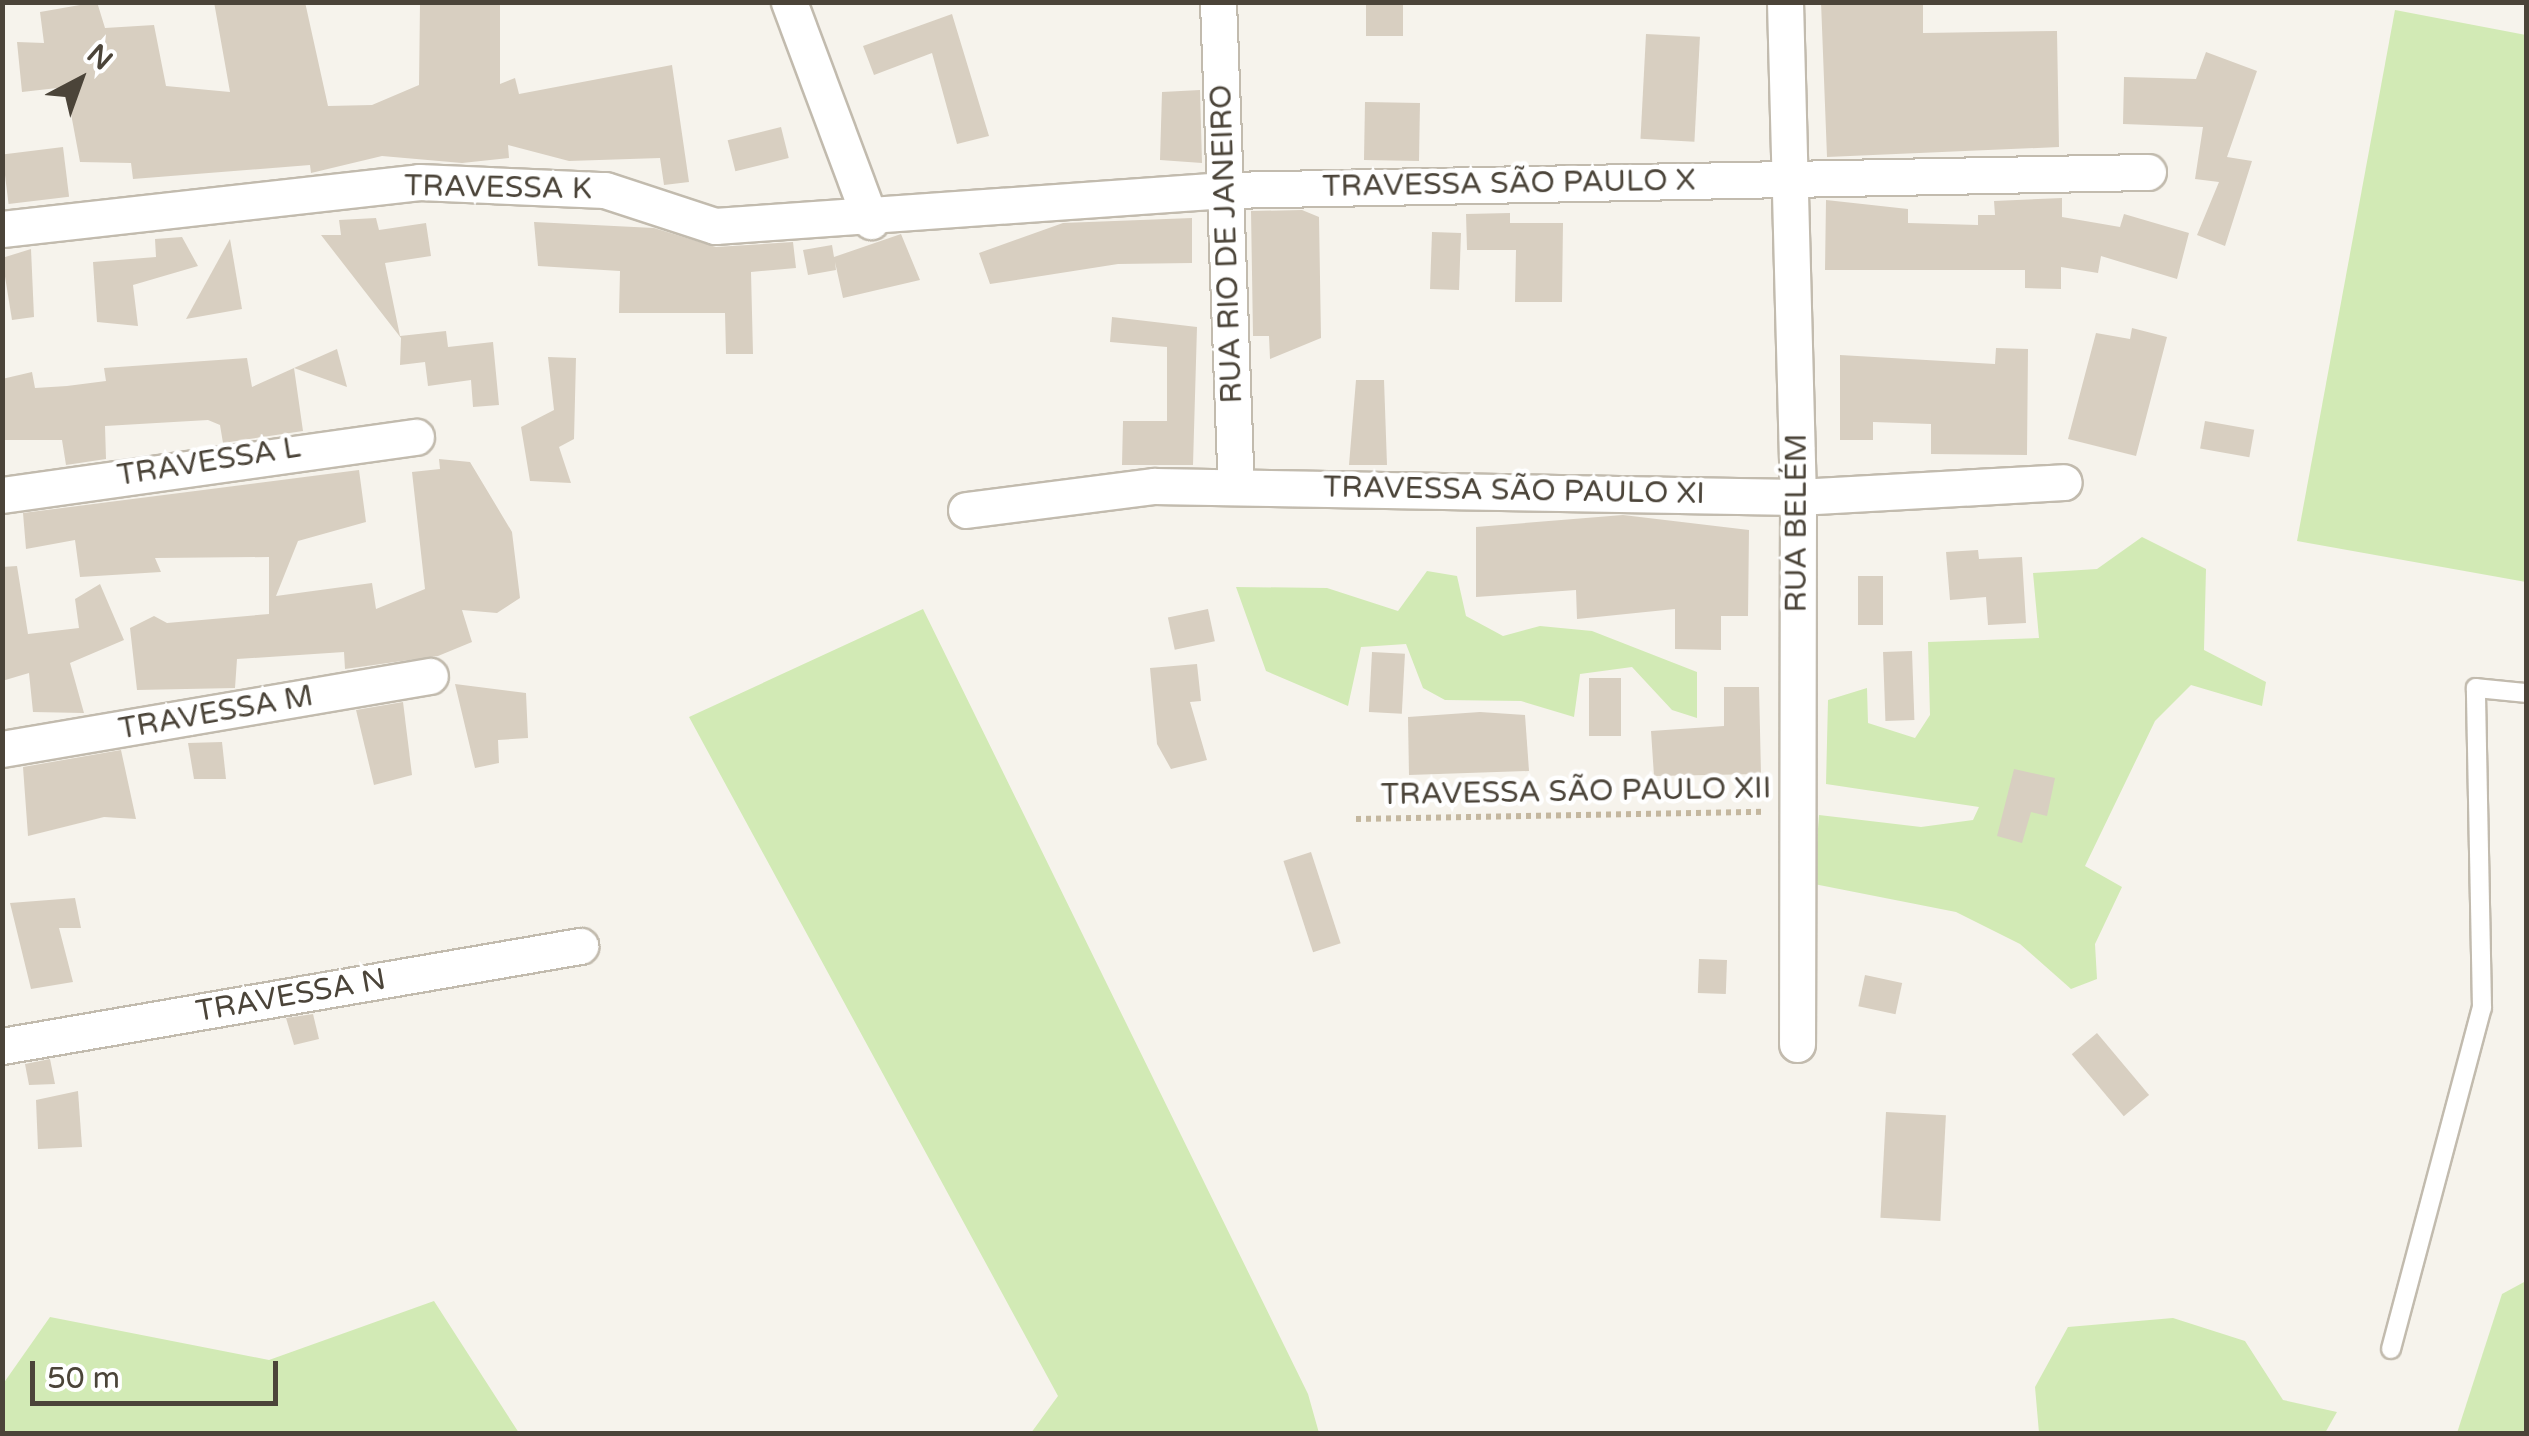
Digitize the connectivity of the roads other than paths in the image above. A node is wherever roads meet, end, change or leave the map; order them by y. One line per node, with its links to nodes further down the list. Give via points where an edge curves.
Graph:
1 (790, 2): 7 (street)
2 (1218, 2): 6 (street, RUA RIO DE JANEIRO)
3 (1785, 2): 5 (street, RUA BELÉM)
4 (2148, 172): 5 (street, TRAVESSA SÃO PAULO X)
5 (1789, 178): 6 (street, TRAVESSA SÃO PAULO X); 13 (street, RUA BELÉM)
6 (1225, 190): 7 (street, TRAVESSA SÃO PAULO X); 11 (street, RUA RIO DE JANEIRO)
7 (871, 220): 8 (street, TRAVESSA K, via 715,226 605,190 419,182)
8 (2, 229)
9 (416, 437): 12 (street, TRAVESSA L)
10 (2064, 482): 13 (street, TRAVESSA SÃO PAULO XI)
11 (1236, 485): 13 (street, TRAVESSA SÃO PAULO XI); 14 (street, TRAVESSA SÃO PAULO XI)
12 (2, 496)
13 (1798, 496): 19 (street, RUA BELÉM)
14 (966, 510)
15 (430, 676): 17 (street, TRAVESSA M)
16 (2526, 693): 21 (lane, via 2476,688 2482,1008)
17 (2, 749)
18 (580, 946): 20 (street, TRAVESSA N)
19 (1797, 1044)
20 (2, 1046)
21 (2391, 1349)

